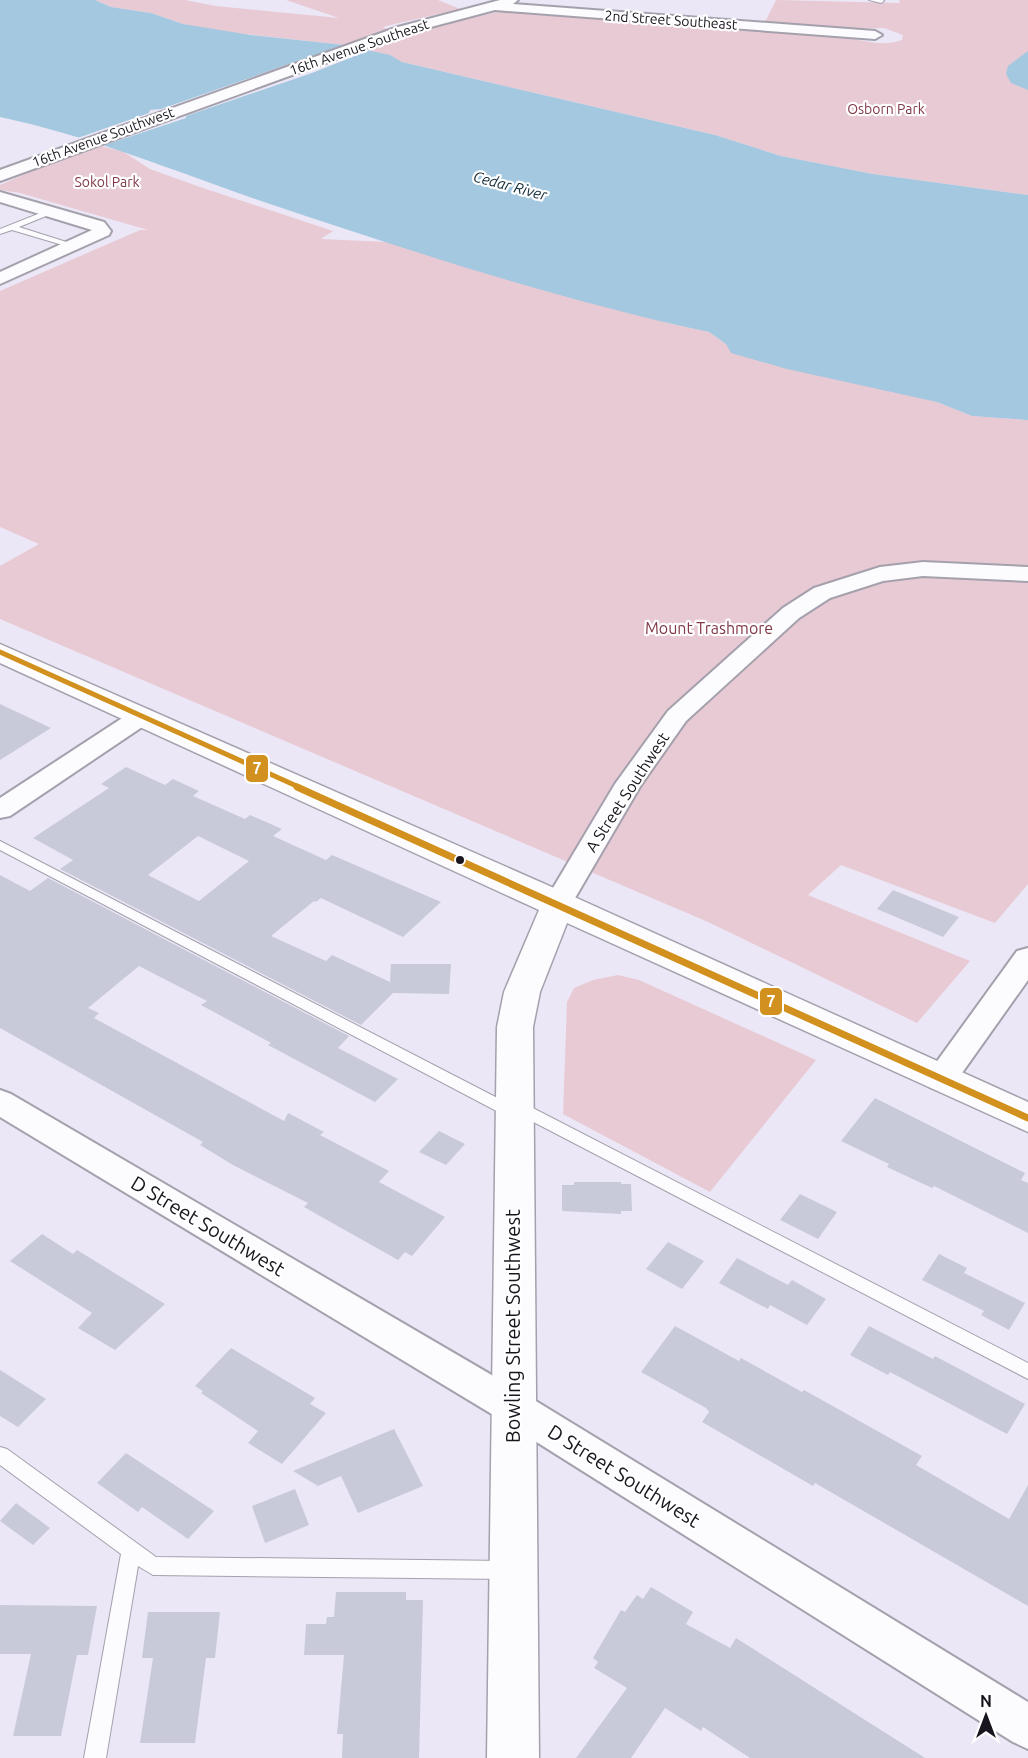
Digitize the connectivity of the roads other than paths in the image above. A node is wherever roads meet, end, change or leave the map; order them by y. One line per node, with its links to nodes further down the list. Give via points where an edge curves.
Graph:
1 (469, 0): 5 (street, 2nd Street Southeast)
2 (512, 0): 5 (street, 16th Avenue Southeast)
3 (872, 0): 4 (lane)
4 (881, 1)
5 (496, 7): 6 (street, 2nd Street Southeast); 7 (street, 16th Avenue Southeast, via 424,23)
6 (875, 35)
7 (207, 99): 8 (street, 16th Avenue Southwest)
8 (0, 176)
9 (0, 197): 10 (street)
10 (48, 212): 11 (lane); 13 (street, via 98,226 103,231)
11 (12, 227): 12 (lane); 13 (lane)
12 (0, 232)
13 (73, 247): 14 (street)
14 (0, 279)
15 (1028, 574): 20 (street, A Street Southwest, via 923,569 880,574 822,593 791,614 677,716 628,784)
16 (0, 652): 17 (main road)
17 (142, 716): 18 (street); 20 (main road)
18 (0, 810)
19 (0, 845): 24 (lane)
20 (558, 903): 22 (main road); 24 (main road, Bowling Street Southwest, via 522,992 514,1027)
21 (1028, 958): 22 (street)
22 (941, 1079): 25 (main road)
23 (0, 1102): 27 (street, D Street Southwest)
24 (512, 1108): 26 (lane); 27 (main road, Bowling Street Southwest)
25 (1028, 1118)
26 (1028, 1372)
27 (513, 1407): 30 (main road, Bowling Street Southwest); 31 (street, D Street Southwest)
28 (0, 1455): 29 (lane)
29 (131, 1550): 30 (lane, via 153,1566); 32 (lane)
30 (515, 1570): 33 (main road, Bowling Street Southwest)
31 (1028, 1727)
32 (95, 1758)
33 (513, 1758)

